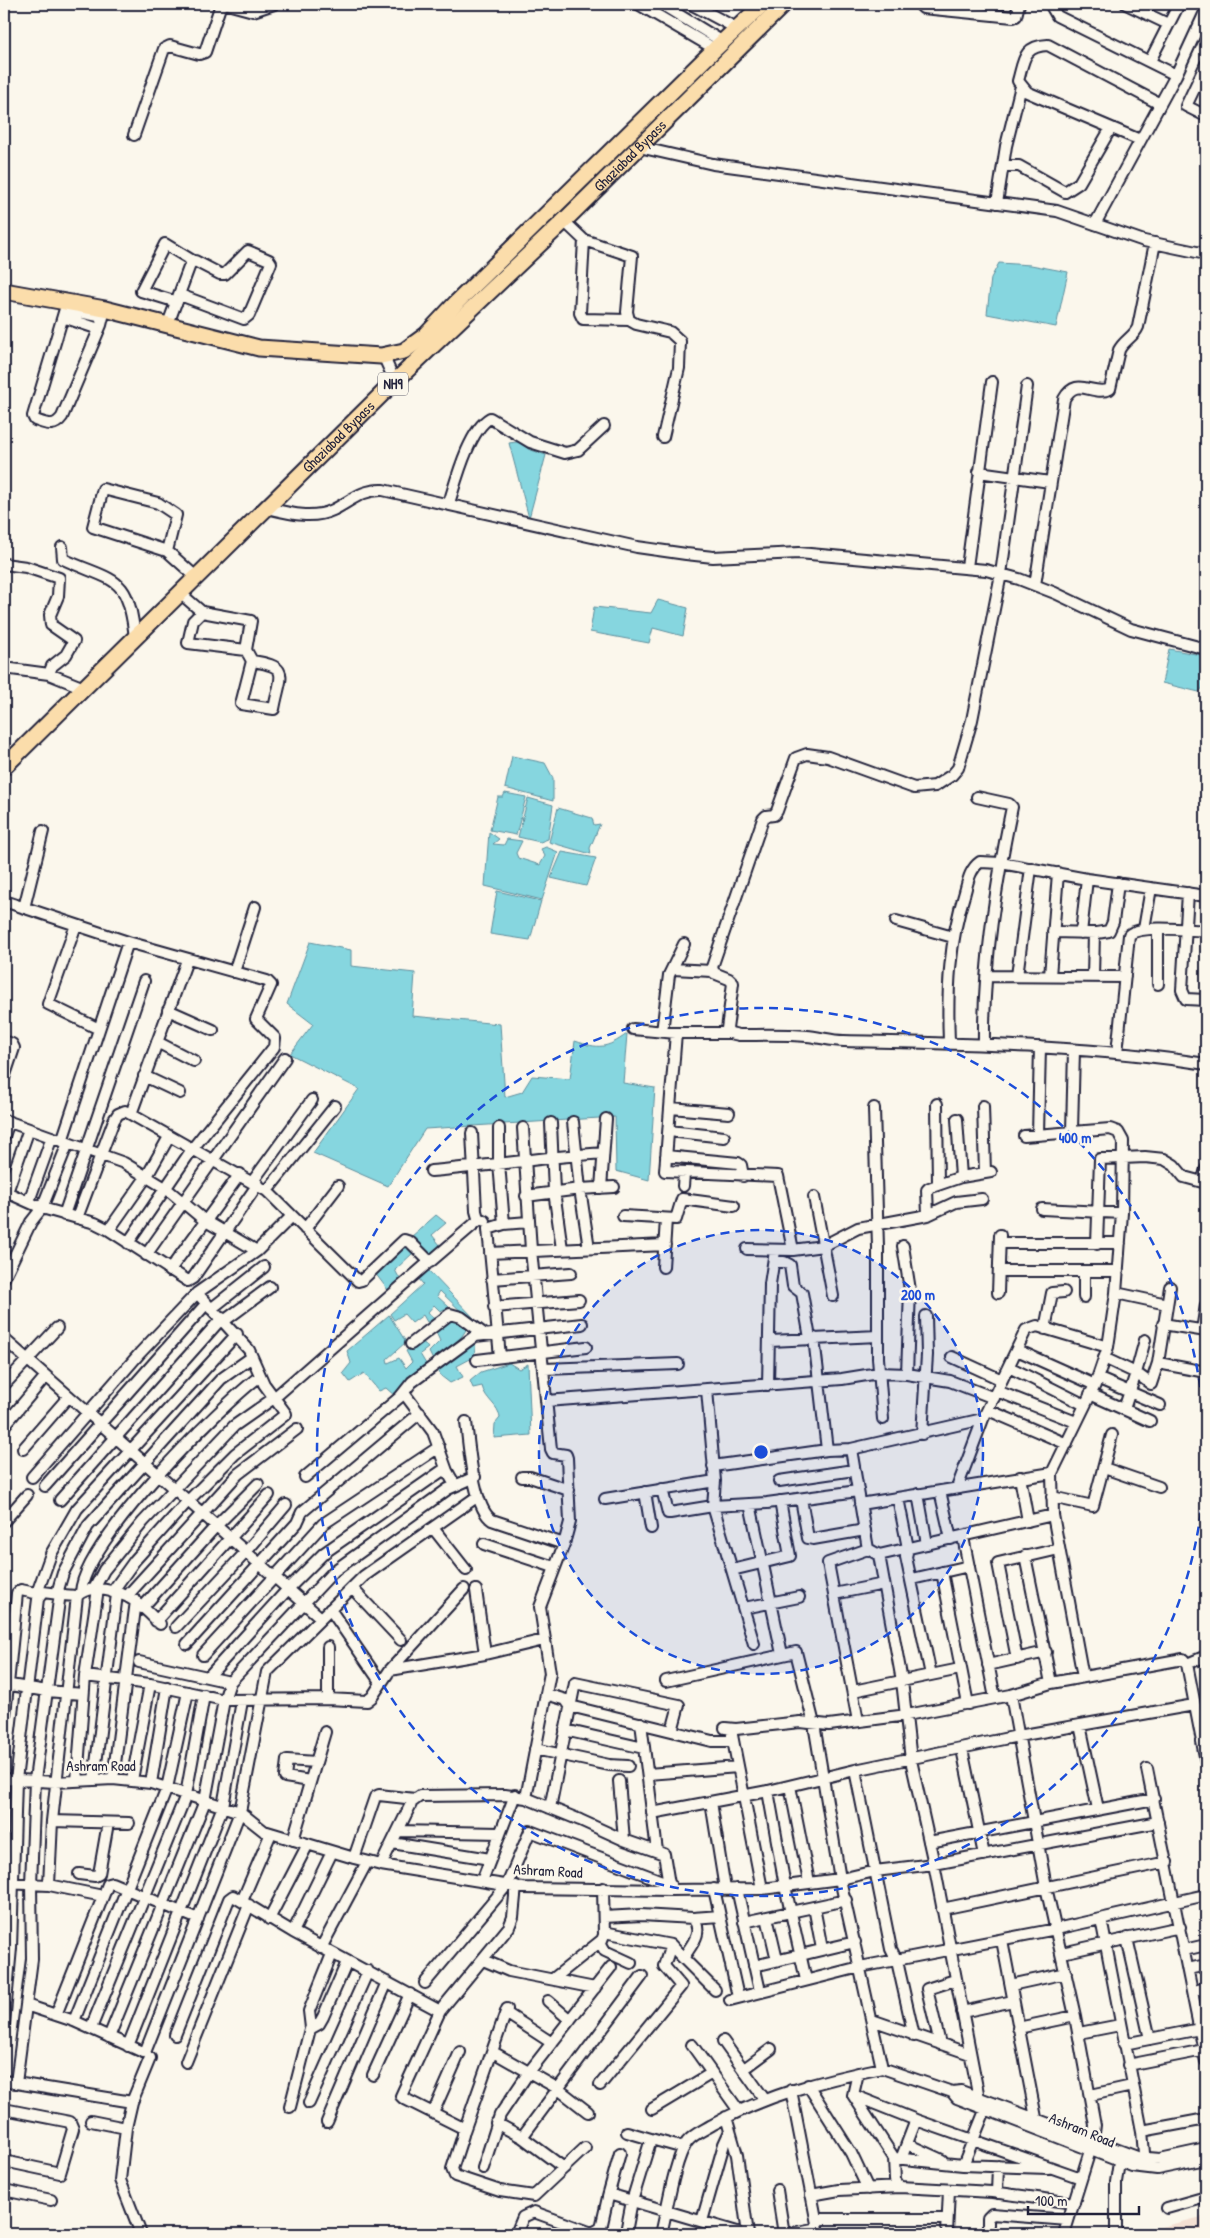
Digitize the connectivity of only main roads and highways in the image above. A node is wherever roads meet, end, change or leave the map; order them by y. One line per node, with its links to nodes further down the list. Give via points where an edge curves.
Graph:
1 (764, 4): 3 (highway, Ghaziabad Bypass / NH9, via 426,335 404,351 383,355 259,348 168,324 65,309)
2 (784, 4): 4 (highway, Ghaziabad Bypass / NH9)
3 (4, 291)
4 (4, 767)

